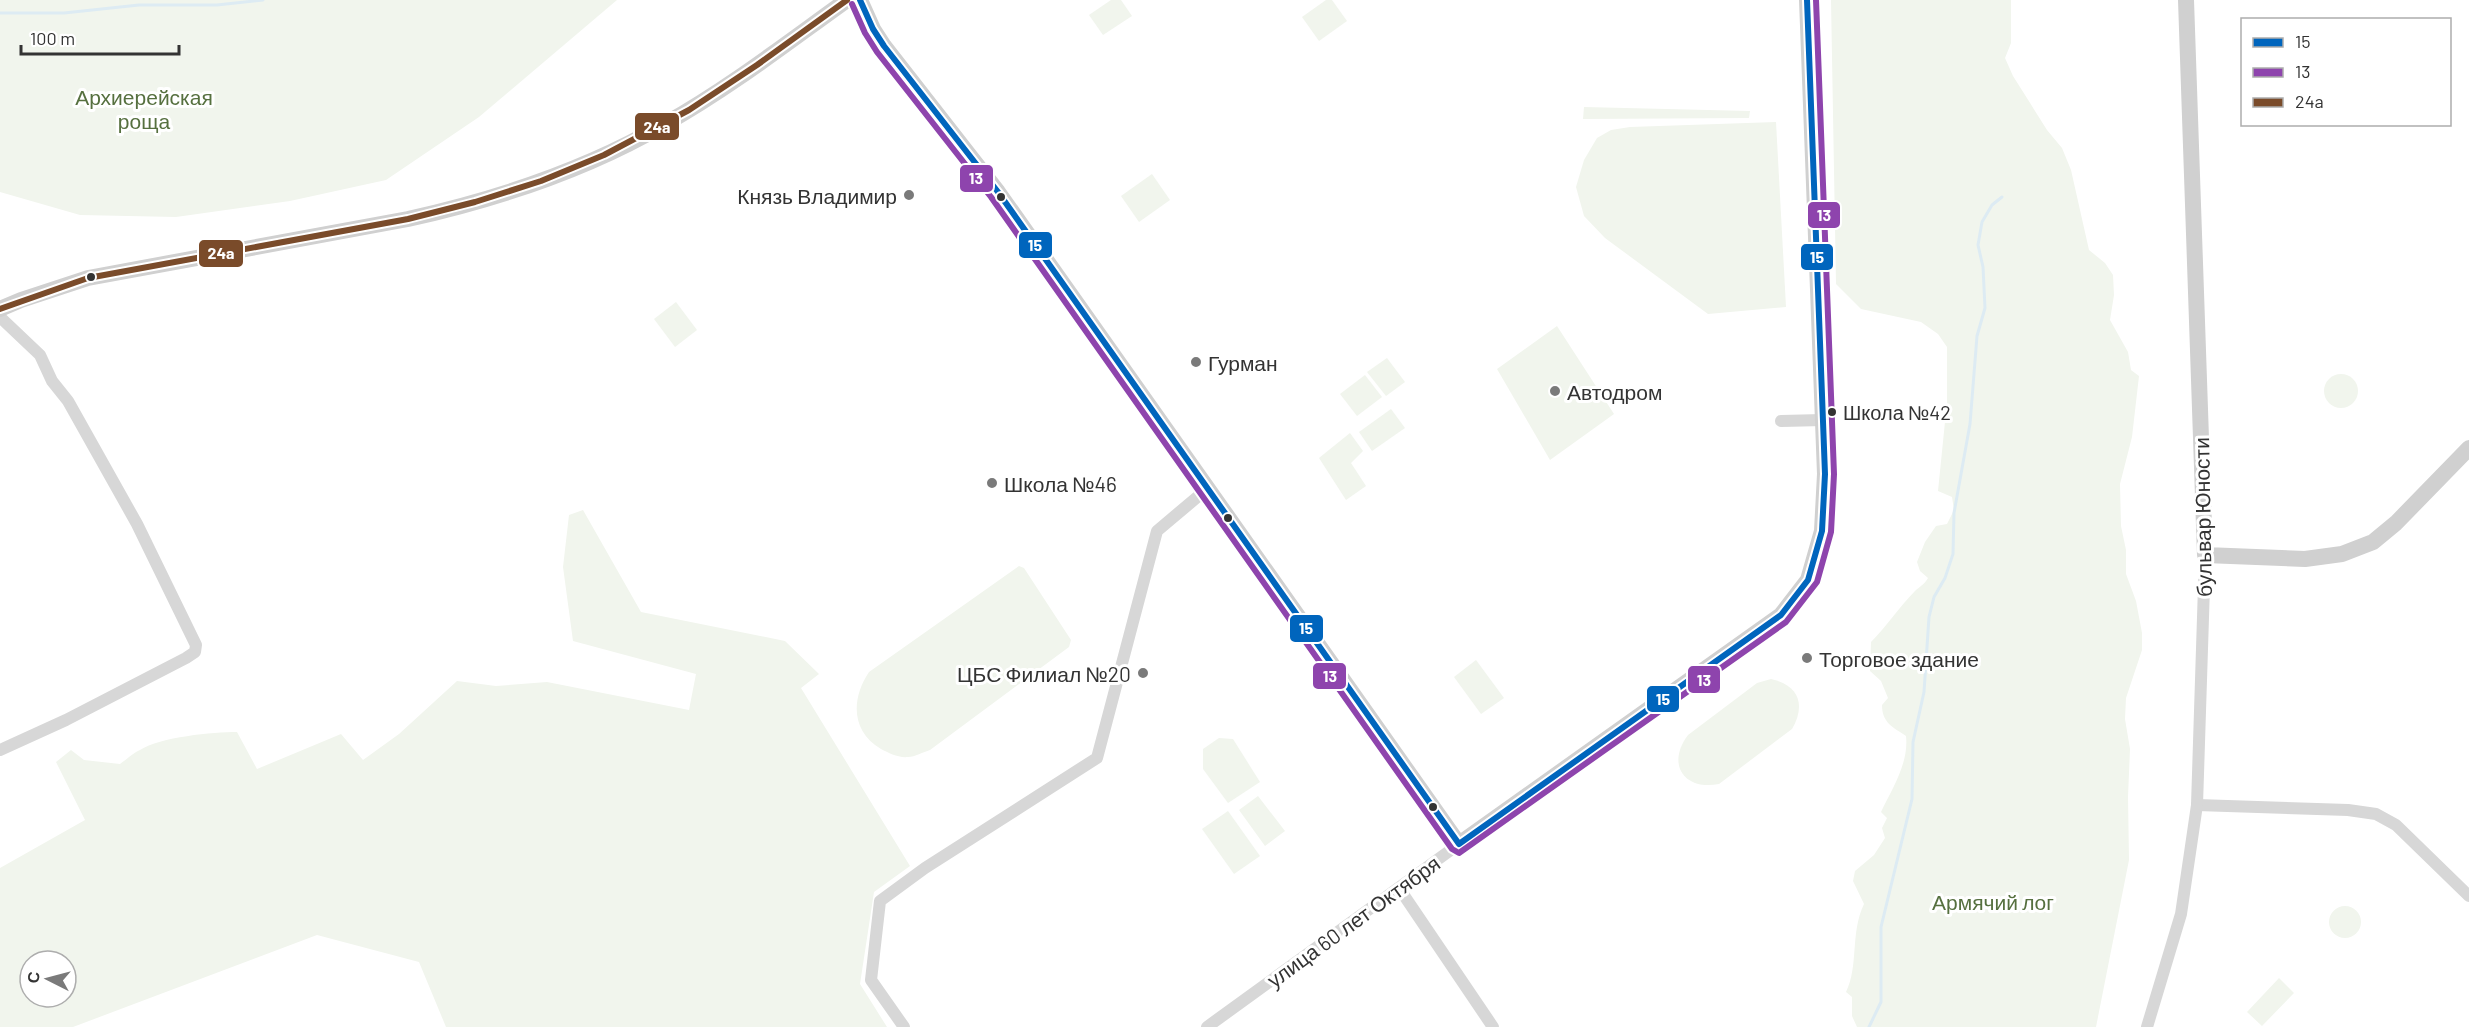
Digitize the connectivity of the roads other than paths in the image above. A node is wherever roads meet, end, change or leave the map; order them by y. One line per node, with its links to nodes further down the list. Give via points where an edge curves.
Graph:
1 (847, 0): 5 (street, via 666,124 609,154 526,187 452,210 88,278)
2 (860, 0): 10 (street, via 884,46 998,192)
3 (1807, 0): 7 (street, улица 60 лет Октября)
4 (2186, 0): 11 (street, бульвар Юности)
5 (0, 309)
6 (0, 317): 12 (street, via 40,356 52,381 68,401 137,524 196,645 195,652 186,658)
7 (1823, 420): 8 (street); 14 (street, улица 60 лет Октября, via 1822,531 1808,580 1781,615)
8 (1781, 422)
9 (2469, 448): 11 (street, via 2373,542 2342,554 2305,559)
10 (1208, 488): 14 (street); 17 (street, via 1157,531 1097,758 880,901 871,980)
11 (2205, 555): 13 (street, бульвар Юности)
12 (0, 750)
13 (2197, 805): 16 (street, via 2376,814 2396,825); 20 (street, бульвар Юности, via 2181,914)
14 (1459, 844): 15 (street, улица 60 лет Октября)
15 (1399, 888): 18 (street, улица 60 лет Октября); 19 (street)
16 (2469, 896)
17 (904, 1027)
18 (1207, 1027)
19 (1493, 1027)
20 (2147, 1027)

